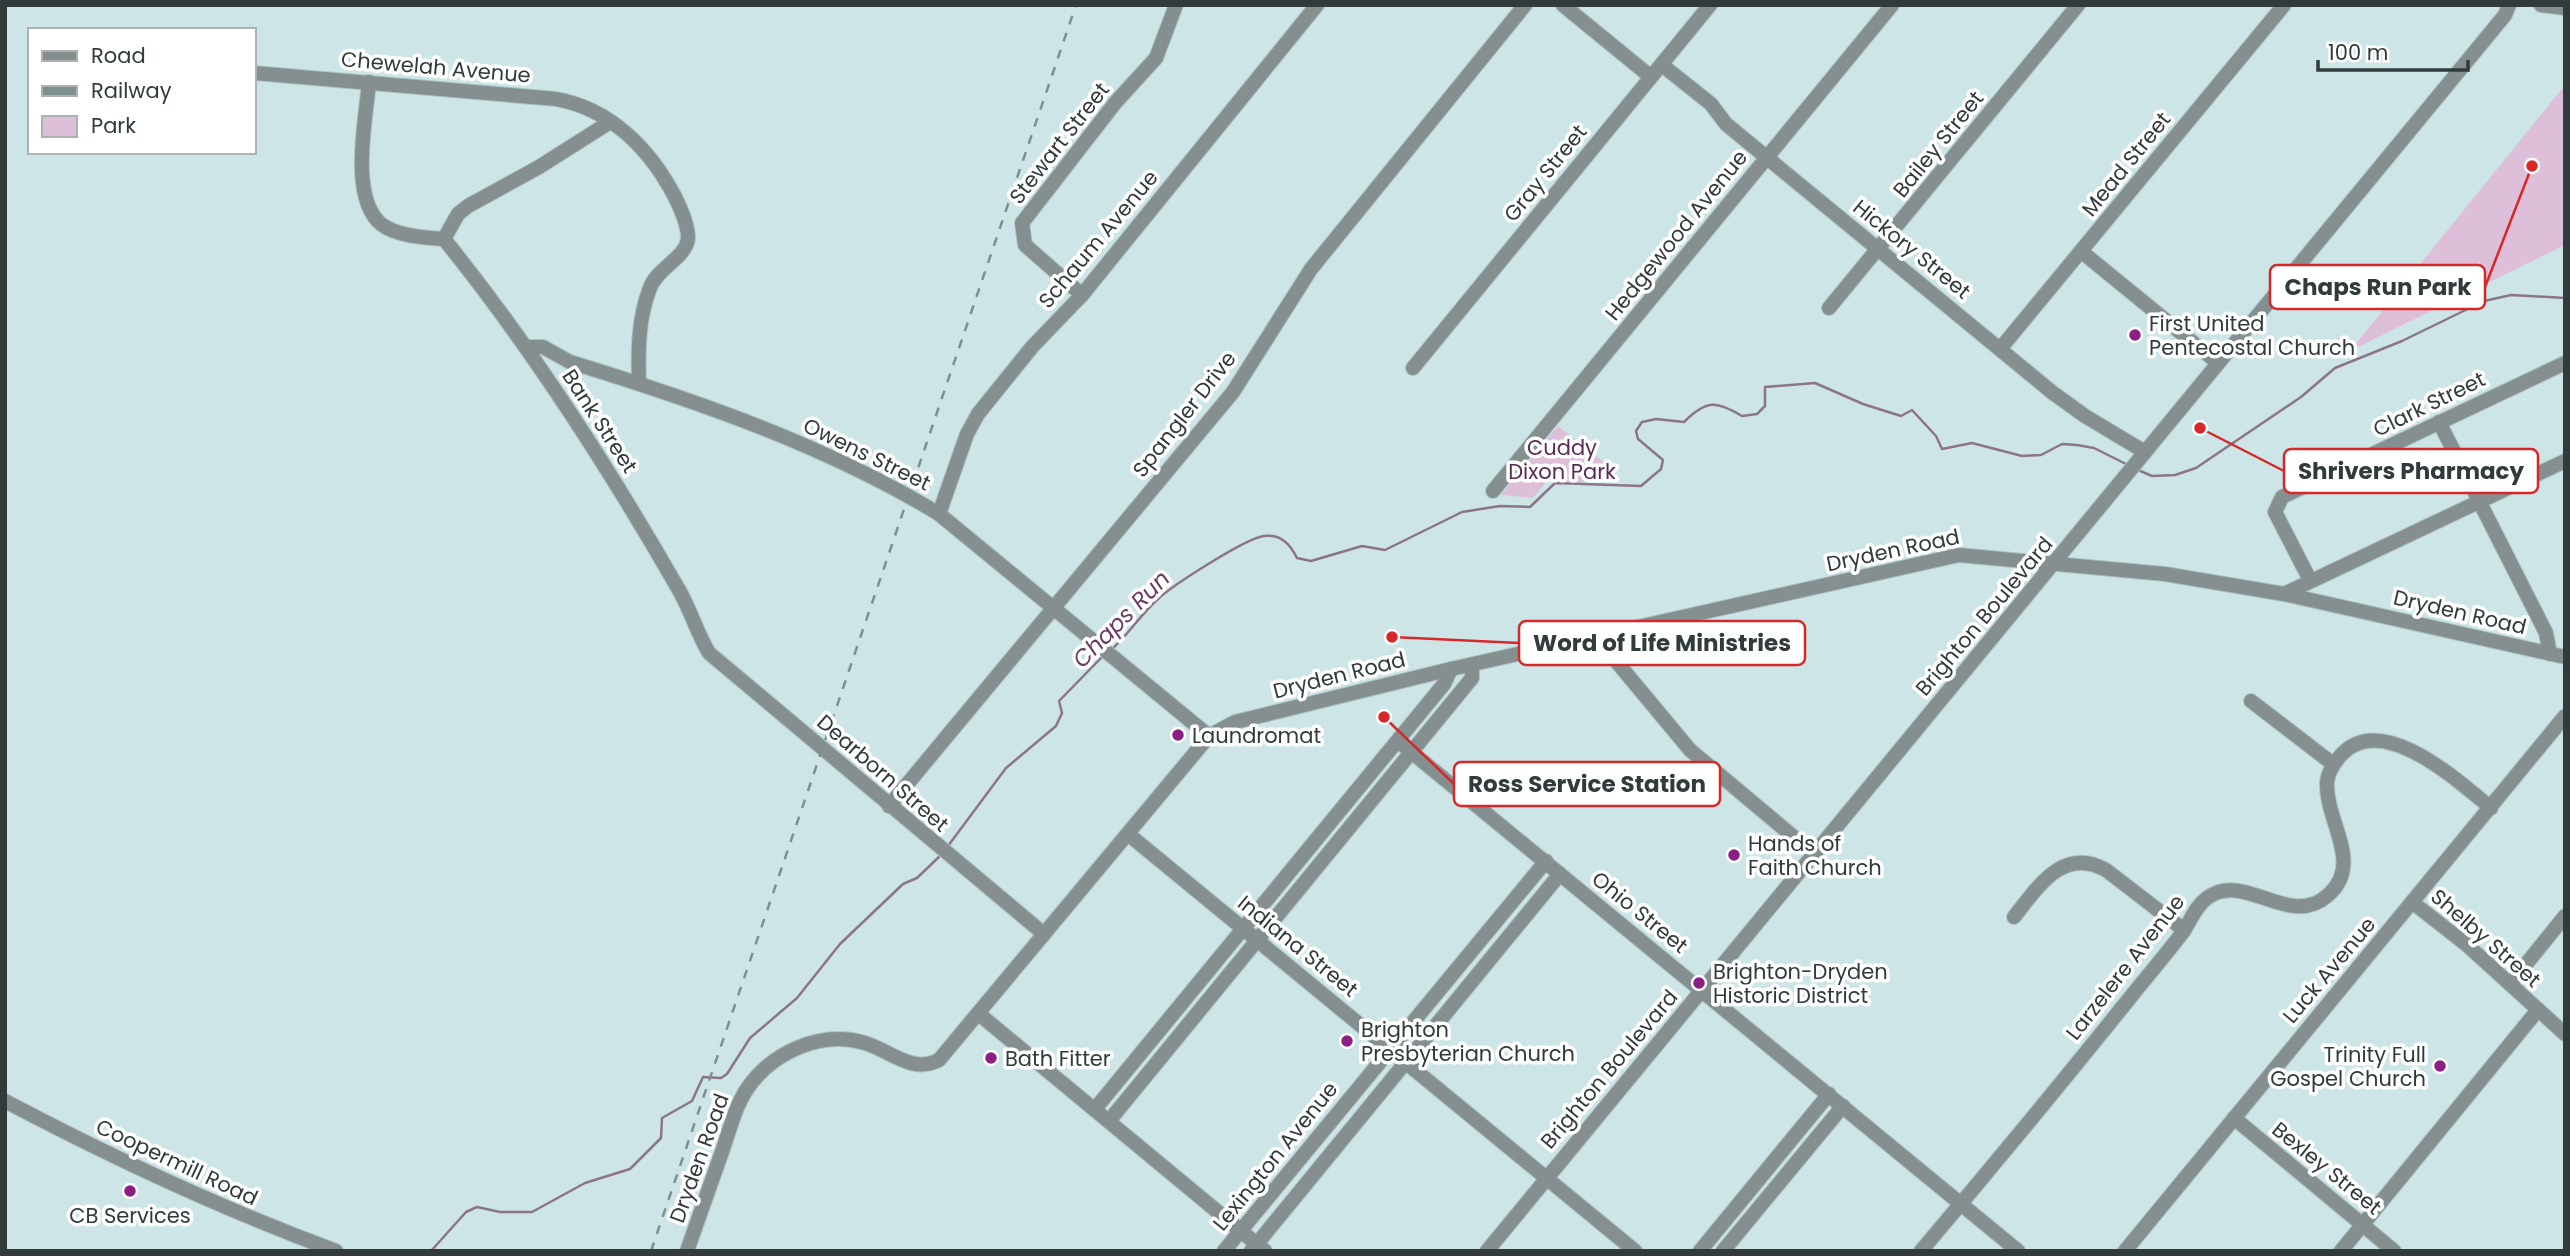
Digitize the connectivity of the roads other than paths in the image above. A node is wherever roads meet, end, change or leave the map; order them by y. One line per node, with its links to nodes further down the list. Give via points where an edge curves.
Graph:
1 (1176, 5): 21 (street, Stewart Street, via 1156,58 1022,223 1025,245)
2 (1317, 5): 21 (street, Schaum Avenue)
3 (1525, 5): 38 (street, Spangler Drive, via 1311,269 1233,392)
4 (1563, 5): 14 (street)
5 (1710, 5): 12 (street, Gray Street)
6 (1892, 5): 17 (street, Hedgewood Avenue)
7 (2078, 5): 19 (street, Bailey Street)
8 (2284, 5): 20 (street, Mead Street)
9 (2509, 5): 25 (street, Brighton Boulevard)
10 (2541, 5): 11 (street)
11 (2565, 8)
12 (1662, 65): 14 (street, Gray Street); 17 (street, Hickory Street)
13 (256, 73): 15 (street, Chewelah Avenue)
14 (1651, 77): 27 (street, Gray Street)
15 (369, 82): 16 (street, Chewelah Avenue, via 556,99 580,103); 18 (street, via 362,183 370,211 388,228)
16 (610, 122): 18 (street, via 468,206); 28 (street, Chewelah Avenue, via 640,144 660,170 685,222 686,244 650,286 638,352)
17 (1767, 157): 19 (street, Hickory Street); 32 (street, Hedgewood Avenue)
18 (444, 239): 23 (street, Bank Street)
19 (1878, 249): 22 (street, Bailey Street); 24 (street, Hickory Street)
20 (2082, 252): 24 (street, Mead Street); 25 (street)
21 (1082, 295): 34 (street, Schaum Avenue, via 978,414)
22 (1829, 308)
23 (526, 347): 28 (street, Owens Street, via 543,348 570,362); 40 (street, Bank Street, via 594,447 680,592)
24 (2000, 349): 30 (street, Hickory Street)
25 (2218, 363): 30 (street, Brighton Boulevard)
26 (2565, 363): 29 (street, Clark Street)
27 (1413, 368)
28 (639, 383): 34 (street, Owens Street, via 780,435 879,479)
29 (2440, 422): 33 (street); 36 (street, Clark Street, via 2282,497 2276,512)
30 (2142, 456): 35 (street, Brighton Boulevard)
31 (2565, 461): 33 (street)
32 (1493, 491)
33 (2480, 501): 36 (street); 41 (street)
34 (939, 514): 38 (street, Owens Street)
35 (2055, 562): 37 (street, Dryden Road); 39 (street, Dryden Road, via 1959,555); 53 (street, Brighton Boulevard)
36 (2310, 580): 37 (street)
37 (2284, 594): 41 (street, Dryden Road)
38 (1052, 608): 46 (street, Owens Street); 50 (street, Spangler Drive)
39 (1596, 637): 42 (street, Dryden Road); 53 (street, via 1690,750)
40 (700, 639): 50 (street, Dearborn Street, via 709,653)
41 (2558, 655)
42 (1472, 664): 43 (street, Dryden Road); 48 (street, via 1472,678)
43 (1451, 669): 46 (street, Dryden Road, via 1235,722); 47 (street)
44 (2251, 701): 49 (street)
45 (2565, 716): 51 (street, Luck Avenue)
46 (1209, 736): 52 (street, Dryden Road)
47 (1398, 741): 48 (street, Ohio Street); 59 (street)
48 (1413, 753): 54 (street, Ohio Street); 62 (street)
49 (2333, 764): 51 (street, via 2356,743 2381,741 2432,761); 60 (street, Larzelere Avenue, via 2328,792 2345,856 2337,886 2315,904 2302,906 2242,891 2213,893)
50 (889, 806): 61 (street, Dearborn Street)
51 (2491, 808): 56 (street, Luck Avenue)
52 (1128, 834): 59 (street, Indiana Street); 61 (street, Dryden Road)
53 (1814, 854): 64 (street, Brighton Boulevard)
54 (1546, 861): 55 (street, Ohio Street); 68 (street, Lexington Avenue)
55 (1560, 874): 64 (street, Ohio Street); 69 (street, Lexington Avenue)
56 (2412, 902): 63 (street, Shelby Street); 74 (street, Luck Avenue)
57 (2565, 916): 63 (street)
58 (2014, 917): 60 (street, via 2056,869 2079,861 2106,870)
59 (1243, 928): 62 (street, Indiana Street); 73 (street)
60 (2184, 930): 77 (street, Larzelere Avenue)
61 (1044, 934): 66 (street, Dryden Road)
62 (1258, 941): 68 (street, Indiana Street); 75 (street)
63 (2510, 984): 65 (street, Shelby Street)
64 (1702, 990): 70 (street, Ohio Street); 76 (street, Brighton Boulevard)
65 (2537, 1011): 67 (street, Shelby Street); 78 (street)
66 (979, 1014): 73 (street); 82 (street, Dryden Road, via 939,1060 925,1066 860,1042 834,1039 803,1046 768,1065 739,1104)
67 (2565, 1034)
68 (1389, 1049): 69 (street, Indiana Street); 79 (street, Lexington Avenue)
69 (1406, 1062): 76 (street, Indiana Street); 80 (street, Lexington Avenue)
70 (1829, 1094): 72 (street, Ohio Street); 86 (street)
71 (5, 1101): 81 (street, Coopermill Road, via 200,1197)
72 (1843, 1106): 77 (street, Ohio Street); 87 (street)
73 (1095, 1109): 75 (street)
74 (2234, 1118): 78 (street, Bexley Street); 90 (street, Luck Avenue)
75 (1109, 1121): 79 (street)
76 (1547, 1178): 84 (street, Brighton Boulevard); 85 (street, Indiana Street)
77 (1961, 1204): 88 (street, Larzelere Avenue); 89 (street, Ohio Street)
78 (2363, 1225): 91 (street); 92 (street, Bexley Street)
79 (1241, 1231): 80 (street); 83 (street, Lexington Avenue)
80 (1258, 1249)
81 (337, 1251)
82 (687, 1251)
83 (1224, 1251)
84 (1487, 1251)
85 (1635, 1251)
86 (1700, 1251)
87 (1723, 1251)
88 (1922, 1251)
89 (2018, 1251)
90 (2125, 1251)
91 (2341, 1251)
92 (2394, 1251)

